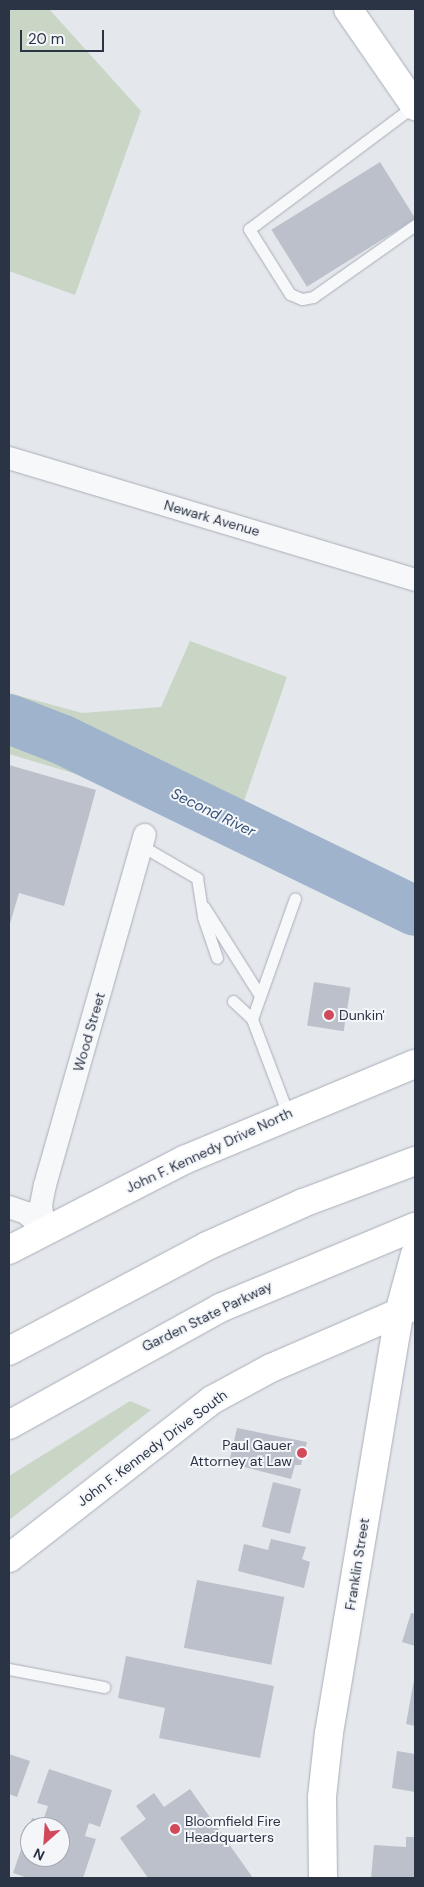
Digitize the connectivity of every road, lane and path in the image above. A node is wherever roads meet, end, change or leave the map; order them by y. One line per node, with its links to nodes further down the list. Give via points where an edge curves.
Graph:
1 (348, 9): 2 (main road)
2 (415, 106): 3 (lane, via 249,229 290,294 302,299 313,297)
3 (415, 225)
4 (9, 458): 5 (street, Newark Avenue)
5 (415, 580)
6 (143, 841): 8 (lane, via 191,871 197,878); 18 (street, Wood Street, via 45,1185 41,1205)
7 (295, 898): 10 (lane)
8 (204, 907): 9 (lane, via 203,918); 10 (lane)
9 (217, 958)
10 (258, 994): 12 (lane)
11 (233, 1001): 12 (lane)
12 (252, 1018): 14 (lane)
13 (415, 1064): 14 (main road, John F. Kennedy Drive North)
14 (288, 1114): 18 (main road, John F. Kennedy Drive North)
15 (415, 1161): 22 (main road, via 374,1175 169,1264)
16 (9, 1207): 18 (street, via 26,1213)
17 (415, 1226): 23 (main road, Garden State Parkway, via 372,1242 177,1330)
18 (44, 1229): 19 (main road, John F. Kennedy Drive North)
19 (9, 1250)
20 (415, 1254): 21 (main road, Franklin Street)
21 (410, 1311): 24 (main road, John F. Kennedy Drive South, via 271,1368 212,1400); 27 (main road, Franklin Street, via 329,1733 322,1797)
22 (9, 1351)
23 (9, 1425)
24 (9, 1558)
25 (9, 1669): 26 (lane)
26 (104, 1687)
27 (323, 1878)

